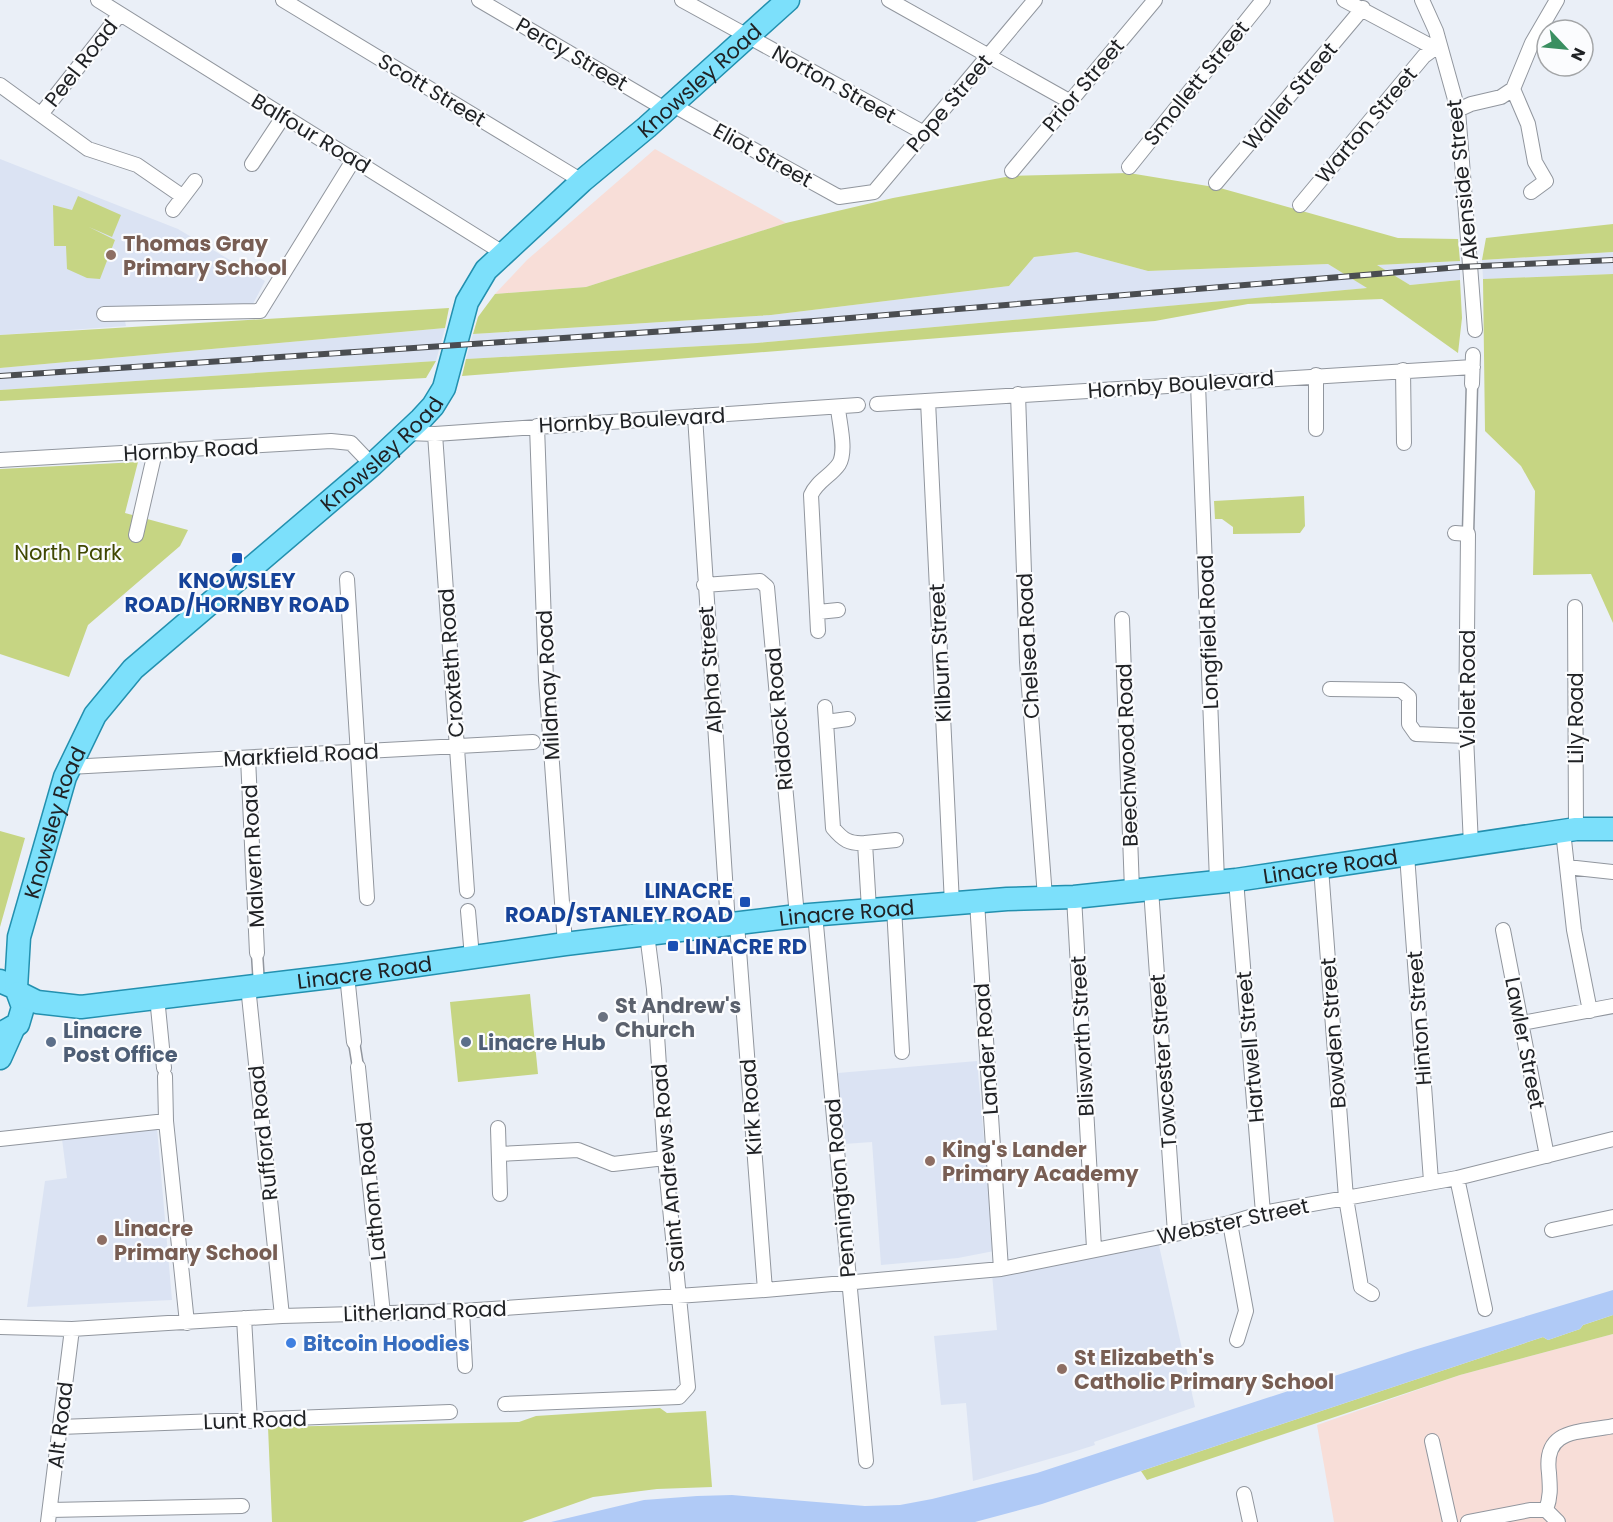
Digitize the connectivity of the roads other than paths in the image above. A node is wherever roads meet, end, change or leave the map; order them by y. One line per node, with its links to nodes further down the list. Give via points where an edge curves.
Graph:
1 (98, 0): 14 (street, Balfour Road)
2 (283, 0): 30 (street, Scott Street)
3 (479, 0): 21 (street, Percy Street)
4 (682, 0): 15 (street, Norton Street)
5 (788, 0): 15 (main road, Knowsley Road)
6 (889, 0): 17 (street)
7 (1035, 0): 17 (street, Pope Street)
8 (1155, 0): 20 (street, Prior Street)
9 (1263, 0): 28 (street, Smollett Street)
10 (1344, 0): 13 (street)
11 (1422, 0): 16 (street, Akenside Street, via 1436,31)
12 (1557, 0): 19 (street)
13 (1363, 9): 16 (street); 32 (street, Waller Street)
14 (120, 14): 23 (street, Peel Road); 24 (street, Balfour Road)
15 (747, 36): 21 (main road, Knowsley Road); 25 (street, Norton Street)
16 (1437, 49): 22 (street, Akenside Street); 36 (street, Warton Street, via 1424,56)
17 (989, 55): 20 (street); 25 (street, Pope Street)
18 (0, 85): 23 (street)
19 (1513, 89): 22 (street, via 1501,97); 33 (street, via 1528,124 1535,162 1546,182)
20 (1069, 101): 29 (street, Prior Street)
21 (668, 107): 30 (main road, Knowsley Road); 35 (street, Eliot Street, via 839,197)
22 (1458, 110): 40 (street, Akenside Street)
23 (42, 113): 34 (street, via 88,148 136,165)
24 (282, 117): 26 (street, Balfour Road); 27 (street)
25 (924, 133): 35 (street, Pope Street, via 874,192)
26 (354, 159): 38 (street, Balfour Road); 39 (street, via 260,311)
27 (252, 164)
28 (1129, 167)
29 (1012, 171)
30 (582, 181): 38 (main road, Knowsley Road)
31 (195, 182): 34 (street)
32 (1216, 183)
33 (1531, 192)
34 (182, 196): 37 (street)
35 (857, 196)
36 (1300, 205)
37 (173, 210)
38 (502, 253): 53 (main road, Knowsley Road, via 471,293 444,388 433,406)
39 (104, 314)
40 (1475, 330)
41 (1403, 370): 42 (street, Hornby Boulevard); 44 (street, Hornby Boulevard, via 1473,361); 55 (street)
42 (1316, 375): 43 (street, Hornby Boulevard); 52 (street)
43 (1198, 384): 45 (street, Hornby Boulevard); 88 (street, Longfield Road)
44 (1472, 384): 59 (street, Violet Road)
45 (1018, 394): 46 (street, Hornby Boulevard); 91 (street, Chelsea Road, via 1027,662)
46 (928, 401): 47 (street, Hornby Boulevard); 95 (street, Kilburn Street)
47 (877, 404)
48 (858, 405): 49 (street, Hornby Boulevard)
49 (838, 408): 50 (street, Hornby Boulevard); 65 (street, via 839,463 811,495)
50 (695, 417): 51 (street, Hornby Boulevard); 62 (street, Alpha Street)
51 (537, 426): 54 (street, Hornby Boulevard); 73 (street, Mildmay Road)
52 (1316, 429)
53 (406, 433): 54 (street, Hornby Boulevard); 58 (main road, Knowsley Road)
54 (435, 434): 75 (street, Croxteth Road)
55 (1404, 443)
56 (155, 452): 57 (street, Hornby Road); 58 (street, Hornby Road, via 331,441 351,443); 60 (street)
57 (0, 460)
58 (372, 465): 78 (main road, Knowsley Road, via 133,669 95,715)
59 (1461, 533): 72 (street, Violet Road)
60 (136, 535)
61 (347, 579): 76 (street)
62 (705, 585): 99 (street, Riddock Road, via 760,581 766,587); 100 (street, Alpha Street)
63 (1575, 607): 80 (street, Lily Road)
64 (838, 610): 65 (street)
65 (818, 612): 67 (street)
66 (1122, 619): 89 (street, Beechwood Road)
67 (818, 631)
68 (1330, 689): 72 (street, via 1401,690 1408,697 1409,724 1416,734)
69 (825, 707): 71 (street)
70 (848, 719): 71 (street)
71 (826, 722): 82 (street, via 833,828 843,840)
72 (1466, 736): 83 (street, Violet Road)
73 (551, 741): 74 (street); 104 (street, Mildmay Road)
74 (533, 742): 75 (street, Markfield Road)
75 (457, 748): 76 (street, Markfield Road); 90 (street, Croxteth Road)
76 (356, 752): 77 (street, Markfield Road); 93 (street)
77 (248, 758): 78 (street, Markfield Road); 105 (street, Malvern Road)
78 (69, 767): 103 (main road, Knowsley Road)
79 (1613, 829): 80 (main road, Linacre Road)
80 (1570, 830): 83 (main road, Linacre Road); 85 (street, Lily Road)
81 (896, 840): 82 (street)
82 (865, 843): 97 (street)
83 (1471, 845): 84 (main road, Linacre Road)
84 (1407, 855): 86 (main road, Linacre Road); 129 (street, Hinton Street)
85 (1567, 867): 87 (street); 114 (street, Lily Road, via 1574,930)
86 (1321, 868): 88 (main road, Linacre Road); 131 (street, Bowden Street)
87 (1613, 872)
88 (1227, 881): 89 (main road, Linacre Road); 132 (street, Hartwell Street)
89 (1141, 890): 92 (main road, Linacre Road); 136 (street, Towcester Street)
90 (467, 891): 98 (street)
91 (1045, 897): 92 (main road, Linacre Road); 94 (main road, Linacre Road)
92 (1074, 897): 137 (street, Blisworth Street)
93 (366, 898)
94 (977, 902): 95 (main road, Linacre Road); 138 (street, Lander Road)
95 (952, 904): 96 (main road, Linacre Road)
96 (894, 908): 97 (main road, Linacre Road); 118 (street)
97 (869, 909): 99 (main road, Linacre Road)
98 (468, 911): 106 (street)
99 (806, 915): 100 (main road, Linacre Road); 139 (street, Pennington Road)
100 (733, 924): 102 (main road, Linacre Road); 140 (street, Kirk Road)
101 (1503, 930): 115 (street, Lawler Street)
102 (647, 934): 104 (main road, Linacre Road); 127 (street, Saint Andrews Road)
103 (19, 937): 107 (main road, Knowsley Road); 110 (main road, Knowsley Road)
104 (565, 944): 106 (main road, Linacre Road)
105 (257, 954): 109 (street)
106 (472, 957): 108 (main road, Linacre Road)
107 (0, 964)
108 (347, 975): 109 (main road, Linacre Road); 117 (street)
109 (254, 986): 111 (main road, Linacre Road); 146 (street, Rufford Road)
110 (12, 987): 113 (main road, Linacre Road, via 38,1002); 116 (main road, Knowsley Road, via 24,1007)
111 (157, 997): 113 (main road, Linacre Road); 121 (street)
112 (1613, 1006): 114 (street)
113 (81, 1007): 116 (main road, Linacre Road, via 63,1016)
114 (1590, 1011): 115 (street)
115 (1522, 1023): 126 (street, Lawler Street)
116 (10, 1029): 119 (main road)
117 (354, 1042): 120 (street)
118 (902, 1052)
119 (0, 1058)
120 (358, 1067): 145 (street, Lathom Road)
121 (166, 1120): 123 (street); 148 (street)
122 (498, 1128): 125 (street)
123 (0, 1139)
124 (1613, 1139): 126 (street, Webster Street)
125 (499, 1154): 127 (street, via 578,1150 613,1164); 130 (street)
126 (1547, 1156): 128 (street, Webster Street)
127 (665, 1158): 142 (street, Saint Andrews Road)
128 (1457, 1179): 129 (street, Webster Street); 143 (street)
129 (1431, 1181): 131 (street, Webster Street)
130 (500, 1194)
131 (1346, 1198): 132 (street, Webster Street); 141 (street, Bowden Street, via 1362,1287)
132 (1263, 1213): 134 (street, Webster Street)
133 (1613, 1217): 135 (street)
134 (1230, 1223): 136 (street, Webster Street); 151 (street, via 1246,1311)
135 (1552, 1230)
136 (1175, 1233): 137 (street, Webster Street)
137 (1094, 1248): 138 (street, Webster Street)
138 (1001, 1269): 139 (street, Webster Street)
139 (849, 1282): 140 (street, Litherland Road); 159 (street, Pennington Road)
140 (765, 1290): 142 (street, Litherland Road)
141 (1372, 1294)
142 (678, 1295): 144 (street, Litherland Road); 153 (street, via 688,1387 679,1397)
143 (1485, 1309)
144 (462, 1311): 145 (street, Litherland Road); 152 (street)
145 (383, 1314): 146 (street, Litherland Road)
146 (282, 1316): 147 (street, Litherland Road)
147 (244, 1318): 148 (street, Litherland Road); 155 (street)
148 (187, 1323): 150 (street, Litherland Road)
149 (0, 1327): 150 (street, Litherland Road)
150 (72, 1329): 157 (street, Alt Road)
151 (1237, 1340)
152 (465, 1366)
153 (505, 1404)
154 (450, 1412): 155 (street, Lunt Road)
155 (250, 1421): 157 (street, Lunt Road)
156 (1613, 1426): 162 (street, via 1558,1437 1549,1447 1551,1497)
157 (60, 1427): 163 (street, Alt Road)
158 (1432, 1441): 165 (street)
159 (866, 1461)
160 (1244, 1494): 164 (street)
161 (242, 1506): 163 (street)
162 (1546, 1510): 166 (street); 167 (street)
163 (49, 1516)
164 (1250, 1522)
165 (1450, 1522)
166 (1468, 1522)
167 (1558, 1522)

